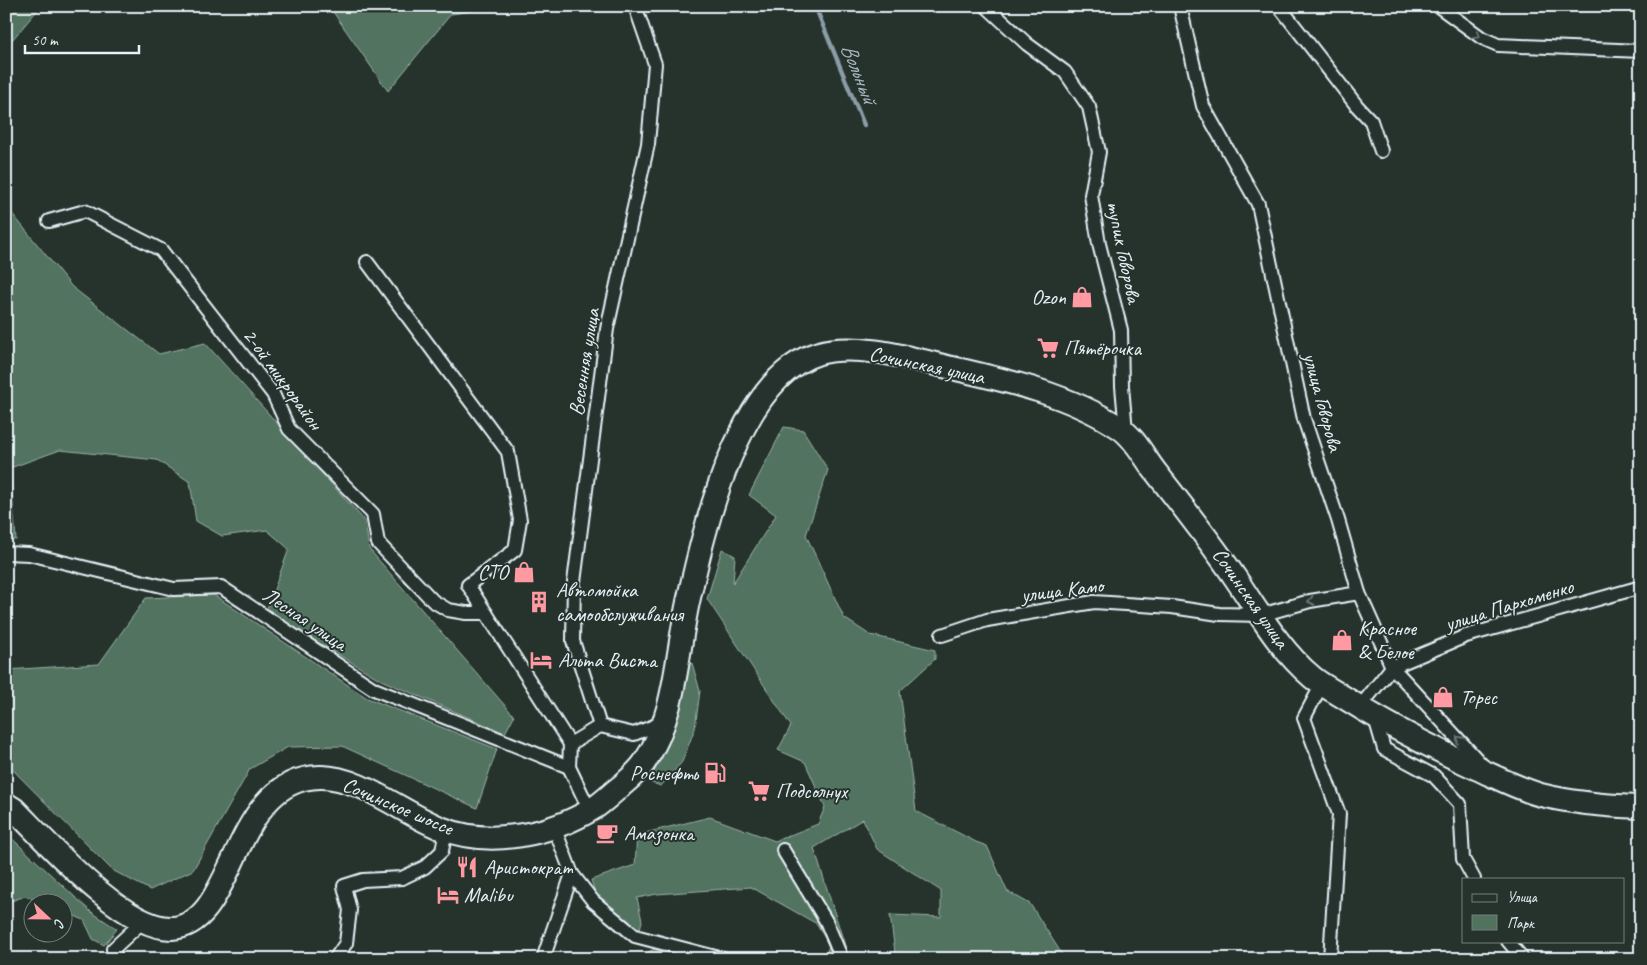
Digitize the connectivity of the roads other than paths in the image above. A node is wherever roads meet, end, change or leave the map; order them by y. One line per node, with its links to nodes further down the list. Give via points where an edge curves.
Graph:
1 (634, 6): 21 (street, Весенняя улица, via 655,64 648,144 607,329 574,582 573,641)
2 (986, 6): 10 (street, тупик Говорова, via 1027,44 1065,72 1089,107 1099,152 1091,195 1099,244 1121,330)
3 (1180, 6): 13 (street, улица Говорова, via 1204,106 1258,204 1304,419)
4 (1279, 6): 7 (street, via 1371,122)
5 (1438, 6): 6 (street, one-way to 6, via 1482,38 1498,45)
6 (1641, 51)
7 (1381, 151)
8 (49, 221): 14 (street, 2-ой микрорайон, via 85,212 161,250 273,394 289,428 373,514 378,544 433,601 448,610)
9 (367, 262): 14 (street, via 508,452 520,520 515,550 468,585)
10 (1126, 432): 15 (highway, Сочинская улица, via 1208,538); 20 (highway, Сочинская улица, via 1080,406 1047,393 883,352 826,351 812,355 791,368 763,395 730,458 711,512)
11 (6, 553): 23 (street, Лесная улица, via 29,554 174,589 221,587 374,689)
12 (1641, 587): 17 (street, улица Пархоменко, via 1466,636)
13 (1359, 593): 15 (street, улица Камо, one-way to 15, via 1310,601); 17 (street, улица Говорова)
14 (486, 613): 22 (street)
15 (1261, 615): 16 (street, улица Камо, via 1094,602 987,620); 18 (highway, Сочинская улица, via 1284,648)
16 (942, 634)
17 (1392, 666): 19 (street); 24 (street, улица Говорова, one-way to 17)
18 (1322, 684): 19 (highway, Сочинская улица); 40 (street, via 1304,718 1339,814)
19 (1367, 713): 24 (highway, Сочинская улица); 32 (street, via 1384,749 1434,776 1460,804 1463,859)
20 (664, 722): 21 (street, via 634,734); 26 (highway, Сочинская улица, via 646,761)
21 (600, 726): 22 (street)
22 (570, 744): 23 (street)
23 (569, 767): 26 (street)
24 (1492, 775): 27 (highway, Сочинская улица, via 1537,794 1599,805)
25 (6, 804): 33 (highway, Сочинское шоссе, via 76,871)
26 (597, 806): 28 (highway, Сочинское шоссе)
27 (1641, 807)
28 (554, 827): 29 (highway, Сочинское шоссе, via 507,838 474,837); 31 (street)
29 (446, 830): 33 (highway, Сочинское шоссе, via 356,784 316,777 289,782 254,816 216,897 198,918 182,927 171,928); 36 (street, via 442,851 425,867 402,878 363,880 344,886 350,910 346,943)
30 (783, 850): 39 (street, via 826,921)
31 (572, 874): 37 (street); 38 (street, via 593,901 635,936)
32 (1473, 878)
33 (142, 922): 35 (street, via 113,949)
34 (1509, 942): 41 (street)
35 (116, 959)
36 (335, 959)
37 (543, 959)
38 (723, 959)
39 (842, 959)
40 (1330, 959)
41 (1523, 959)

